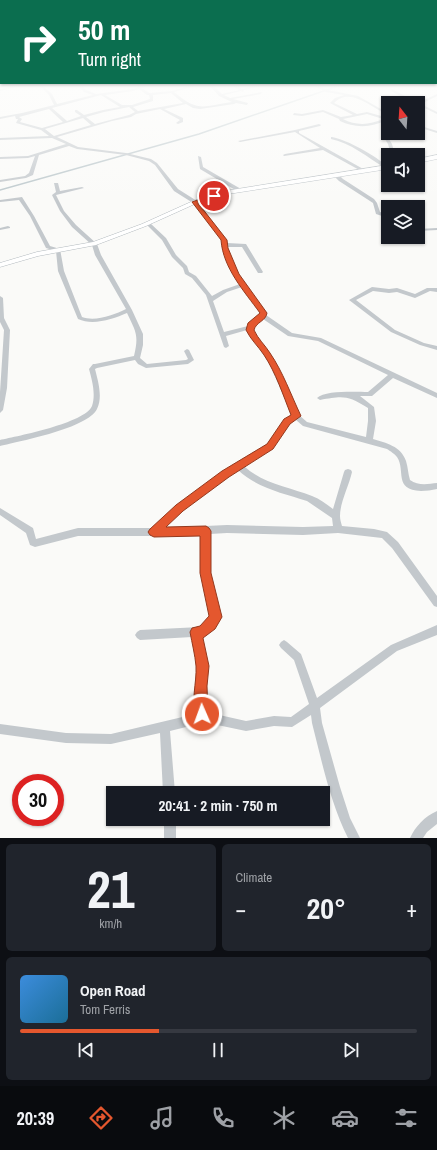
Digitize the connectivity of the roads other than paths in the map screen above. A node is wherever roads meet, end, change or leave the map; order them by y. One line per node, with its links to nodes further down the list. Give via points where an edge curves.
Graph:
1 (23, 124): 9 (street)
2 (60, 124): 9 (street)
3 (97, 124): 6 (street)
4 (361, 124): 5 (street)
5 (375, 124)
6 (94, 125): 14 (street)
7 (319, 125): 10 (street)
8 (425, 128): 11 (street)
9 (42, 130): 14 (street)
10 (297, 131): 15 (street); 18 (street)
11 (437, 132)
12 (332, 138): 25 (street, via 350,145)
13 (0, 139): 14 (street)
14 (50, 139): 16 (street)
15 (240, 141)
16 (67, 144): 19 (street); 35 (street, via 76,148 150,160 160,168 176,190)
17 (44, 147): 19 (street)
18 (325, 148): 20 (street); 27 (street)
19 (37, 155): 23 (street); 29 (street, via 31,174)
20 (285, 155)
21 (199, 157): 32 (street, via 201,168)
22 (437, 157): 24 (street)
23 (0, 158)
24 (425, 160)
25 (381, 163)
26 (381, 168): 27 (street)
27 (364, 171): 28 (street)
28 (336, 175): 32 (street); 36 (street, via 372,200)
29 (0, 180)
30 (56, 184): 33 (street)
31 (82, 188): 33 (street)
32 (239, 190): 35 (street)
33 (57, 193): 42 (street, via 54,195 62,211)
34 (0, 201): 44 (street, via 20,198 48,247)
35 (195, 202): 37 (street); 43 (street, via 224,240)
36 (381, 214)
37 (148, 224): 42 (street); 50 (street, via 164,239 174,256 209,295)
38 (8, 227): 39 (street)
39 (0, 229)
40 (437, 229): 41 (street)
41 (425, 230)
42 (94, 244): 44 (street); 51 (street)
43 (224, 245): 46 (street, via 244,245); 47 (street, via 229,262)
44 (58, 250): 45 (street, via 22,257); 51 (street, via 61,271 83,321 122,314)
45 (0, 265)
46 (260, 272)
47 (244, 285): 50 (street, via 225,291); 52 (street, via 264,313)
48 (437, 290): 58 (street, via 429,289 415,296 397,290 372,289 352,300 393,331)
49 (0, 298): 55 (street, via 1,318 7,330)
50 (210, 300): 54 (street)
51 (129, 310): 60 (street, via 140,334)
52 (263, 316): 53 (street); 61 (street, via 290,335 319,338)
53 (249, 328): 54 (street); 66 (street, via 254,339 267,353)
54 (222, 335): 57 (street)
55 (7, 344): 56 (street); 65 (street)
56 (0, 345)
57 (226, 346)
58 (437, 348)
59 (187, 351): 60 (street, via 191,360 188,362 146,366)
60 (137, 358): 68 (street, via 94,366 92,369 96,399 90,414 54,430)
61 (393, 374): 62 (street, via 370,394); 63 (street)
62 (342, 394): 64 (street); 67 (street, via 357,398 371,407)
63 (437, 396)
64 (320, 398)
65 (0, 410)
66 (296, 416): 67 (street, via 305,424); 69 (street, via 287,422 270,446)
67 (369, 441): 71 (street, via 400,454 404,478 413,487 422,489)
68 (0, 443)
69 (239, 466): 73 (street, via 248,476 267,486 312,500); 76 (street, via 179,508)
70 (348, 472): 73 (street)
71 (437, 486)
72 (0, 511): 76 (street, via 30,531 35,543 78,532)
73 (336, 516): 74 (street)
74 (338, 529): 75 (street); 77 (street, via 384,535 395,545)
75 (206, 531): 76 (street); 79 (street, via 206,573 216,617 202,632)
76 (154, 532)
77 (437, 603)
78 (437, 630): 82 (street, via 394,648)
79 (196, 632): 80 (street); 83 (street, via 202,666)
80 (140, 635)
81 (284, 645): 82 (street, via 298,657)
82 (315, 706): 83 (street, via 292,722 274,721 246,726); 90 (street, via 334,787)
83 (201, 716): 84 (street)
84 (165, 727): 85 (street, via 111,739 66,738); 86 (street)
85 (0, 729)
86 (169, 786)
87 (437, 816): 91 (street)
88 (170, 826): 89 (street)
89 (170, 838)
90 (354, 838)
91 (416, 838)

